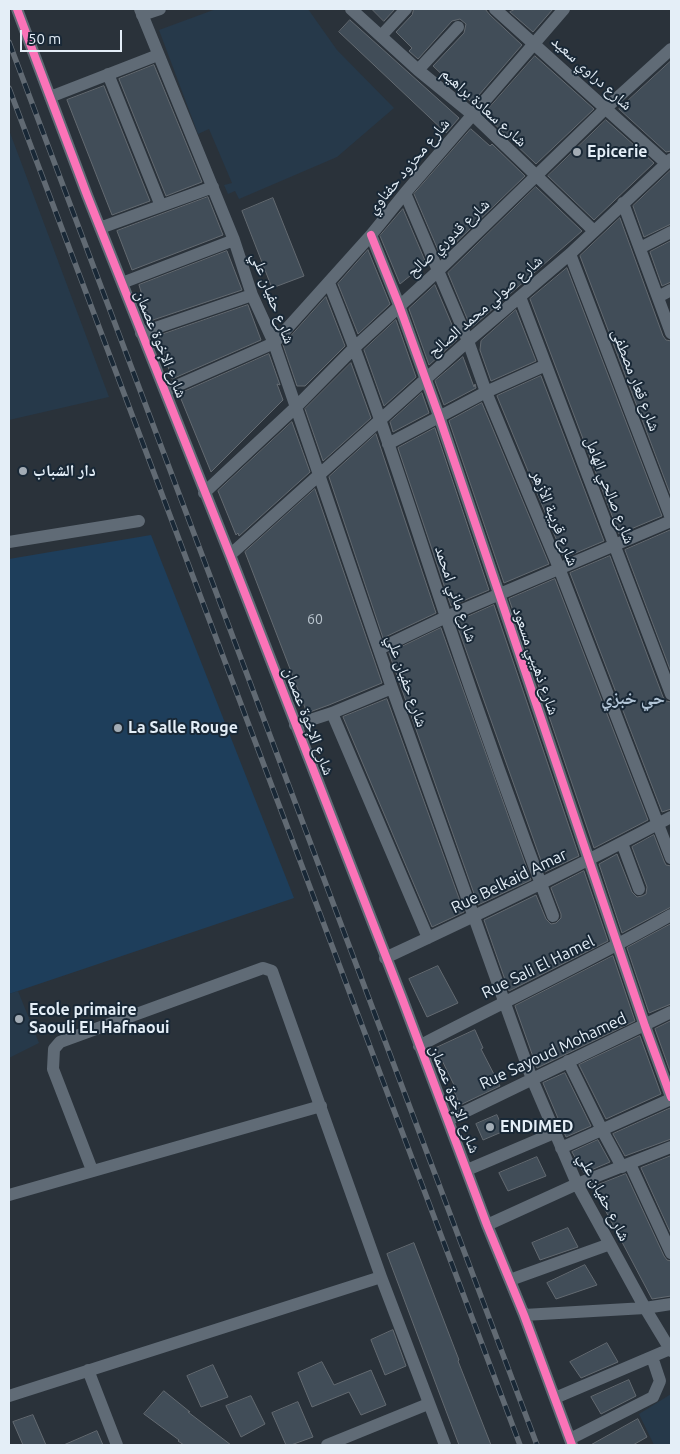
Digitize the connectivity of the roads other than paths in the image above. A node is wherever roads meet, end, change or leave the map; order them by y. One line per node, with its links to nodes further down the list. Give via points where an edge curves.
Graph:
1 (17, 9): 15 (street, شارع الإخوة عصمان)
2 (160, 9): 7 (street)
3 (351, 9): 9 (street, شارع سعادة براهيم)
4 (406, 9): 9 (street)
5 (495, 9): 10 (street, شارع دراوي سعيد)
6 (564, 9): 10 (street, شارع محزود حفناوي)
7 (141, 12): 12 (street, شارع حفيان علي)
8 (458, 27): 13 (street)
9 (381, 36): 13 (street, شارع سعادة براهيم)
10 (535, 43): 16 (street, شارع دراوي سعيد); 17 (street, شارع محزود حفناوي)
11 (671, 49): 16 (street, شارع قدوري صالح)
12 (158, 55): 14 (street); 20 (street, شارع حفيان علي)
13 (418, 70): 17 (street, شارع سعادة براهيم)
14 (108, 74): 15 (street); 23 (street)
15 (50, 97): 24 (street, شارع الإخوة عصمان)
16 (606, 108): 18 (street, شارع دراوي سعيد); 19 (street, شارع قدوري صالح)
17 (473, 115): 19 (street, شارع سعادة براهيم); 21 (street, شارع محزود حفناوي)
18 (669, 161): 22 (street, شارع صولي محمد الصالح)
19 (536, 176): 25 (street, شارع سعادة براهيم); 31 (street, شارع قدوري صالح)
20 (213, 187): 23 (street); 28 (street, شارع حفيان علي)
21 (405, 193): 27 (street, شارع محزود حفناوي); 31 (street, شارع قريبة الأزهر)
22 (623, 203): 25 (street, شارع صولي محمد الصالح); 29 (street)
23 (161, 206): 24 (street)
24 (100, 228): 32 (street, شارع الإخوة عصمان)
25 (594, 230): 30 (street, شارع صولي محمد الصالح)
26 (671, 232): 29 (street)
27 (371, 235): 33 (street, شارع محزود حفناوي); 38 (street, شارع ذهيبي مسعود)
28 (234, 240): 32 (street); 35 (street, شارع حفيان علي)
29 (640, 248): 37 (street)
30 (570, 254): 36 (street, شارع صولي محمد الصالح); 54 (street, شارع قعار مصطفى)
31 (439, 270): 38 (street, شارع قدوري صالح); 41 (street, شارع قريبة الأزهر)
32 (122, 283): 39 (street, شارع الإخوة عصمان)
33 (328, 283): 42 (street, شارع محزود حفناوي); 43 (street, شارع ماني امحمد)
34 (671, 290): 37 (street)
35 (252, 295): 39 (street); 42 (street, شارع حفيان علي)
36 (520, 297): 41 (street, شارع صولي محمد الصالح); 44 (street, شارع صالحي الهامل)
37 (658, 297): 40 (street)
38 (399, 305): 43 (street, شارع قدوري صالح); 45 (street, شارع ذهيبي مسعود)
39 (141, 333): 46 (street, شارع الإخوة عصمان)
40 (671, 333)
41 (468, 341): 45 (street, شارع صولي محمد الصالح); 47 (street, شارع قريبة الأزهر)
42 (274, 343): 46 (street); 48 (street, شارع حفيان علي)
43 (355, 347): 48 (street, شارع قدوري صالح); 50 (street, شارع ماني امحمد)
44 (546, 365): 47 (street); 57 (street, شارع صالحي الهامل)
45 (426, 379): 49 (street, شارع ذهيبي مسعود); 50 (street, شارع صولي محمد الصالح)
46 (165, 391): 53 (street, شارع الإخوة عصمان)
47 (486, 392): 49 (street); 59 (street, شارع قريبة الأزهر)
48 (296, 407): 52 (street, شارع حفيان علي); 53 (street, شارع قدوري صالح)
49 (439, 416): 51 (street); 60 (street, شارع ذهيبي مسعود)
50 (381, 420): 51 (street, شارع ماني امحمد); 52 (street, شارع صولي محمد الصالح)
51 (388, 444): 61 (street, شارع ماني امحمد)
52 (318, 475): 58 (street, شارع صولي محمد الصالح); 62 (street, شارع حفيان علي)
53 (204, 493): 58 (street, شارع الإخوة عصمان)
54 (671, 519): 57 (street)
55 (139, 521): 56 (street)
56 (9, 542)
57 (614, 546): 59 (street); 64 (street, شارع صالحي الهامل)
58 (230, 555): 66 (street, شارع الإخوة عصمان)
59 (558, 568): 60 (street); 68 (street, شارع قريبة الأزهر)
60 (499, 595): 61 (street); 71 (street, شارع ذهيبي مسعود)
61 (446, 617): 62 (street); 72 (street, شارع ماني امحمد)
62 (379, 649): 63 (street, شارع حفيان علي)
63 (392, 688): 65 (street); 76 (street, شارع حفيان علي)
64 (671, 694)
65 (332, 714): 66 (street); 77 (street)
66 (295, 725): 79 (street, شارع الإخوة عصمان)
67 (671, 816): 68 (street, Rue Belkaid Amar)
68 (658, 824): 69 (street, Rue Belkaid Amar); 70 (street, شارع قريبة الأزهر)
69 (622, 843): 71 (street, Rue Belkaid Amar); 73 (street)
70 (671, 858)
71 (589, 860): 72 (street, Rue Belkaid Amar); 78 (street, شارع ذهيبي مسعود)
72 (540, 884): 75 (street, شارع ماني امحمد); 76 (street, Rue Belkaid Amar)
73 (639, 889)
74 (671, 915): 78 (street, Rue Sali El Hamel)
75 (553, 916)
76 (473, 917): 77 (street, Rue Belkaid Amar); 80 (street, شارع حفيان علي)
77 (428, 938): 79 (street, Rue Belkaid Amar)
78 (618, 945): 80 (street, Rue Sali El Hamel); 82 (street, شارع ذهيبي مسعود)
79 (385, 958): 83 (street, شارع الإخوة عصمان)
80 (505, 1001): 83 (street, Rue Sali El Hamel); 85 (street, شارع حفيان علي)
81 (671, 1012): 82 (street, Rue Sayoud Mohamed)
82 (645, 1026): 84 (street, Rue Sayoud Mohamed); 86 (street, شارع ذهيبي مسعود)
83 (419, 1046): 88 (street, شارع الإخوة عصمان)
84 (568, 1061): 85 (street, Rue Sayoud Mohamed); 89 (street)
85 (532, 1079): 88 (street, Rue Sayoud Mohamed); 90 (street, شارع حفيان علي)
86 (671, 1098): 89 (street)
87 (321, 1106): 94 (street); 94 (street, via 272,971 263,968 60,1042 54,1049 53,1069); 101 (street)
88 (448, 1120): 95 (street, شارع الإخوة عصمان)
89 (602, 1130): 92 (street); 93 (street)
90 (554, 1133): 92 (street, شارع حفيان علي); 95 (street)
91 (671, 1147): 93 (street)
92 (561, 1148): 96 (street, شارع حفيان علي)
93 (626, 1166): 96 (street); 100 (street)
94 (92, 1170): 97 (street)
95 (467, 1170): 98 (street, شارع الإخوة عصمان)
96 (577, 1184): 98 (street); 99 (street, شارع حفيان علي)
97 (9, 1195)
98 (488, 1225): 102 (street, شارع الإخوة عصمان)
99 (610, 1244): 102 (street); 104 (street, شارع حفيان علي)
100 (671, 1252)
101 (381, 1277): 108 (street); 111 (street)
102 (510, 1280): 105 (street, شارع الإخوة عصمان)
103 (671, 1304): 104 (street)
104 (645, 1308): 105 (street); 106 (street, شارع حفيان علي)
105 (524, 1315): 110 (street, شارع الإخوة عصمان)
106 (671, 1350): 107 (street)
107 (652, 1357): 110 (street); 112 (street, via 660,1382 653,1397)
108 (88, 1370): 109 (street); 113 (street)
109 (9, 1396)
110 (554, 1398): 112 (street, شارع الإخوة عصمان)
111 (428, 1404): 114 (street); 115 (street)
112 (571, 1442)
113 (117, 1445)
114 (327, 1445)
115 (445, 1445)

